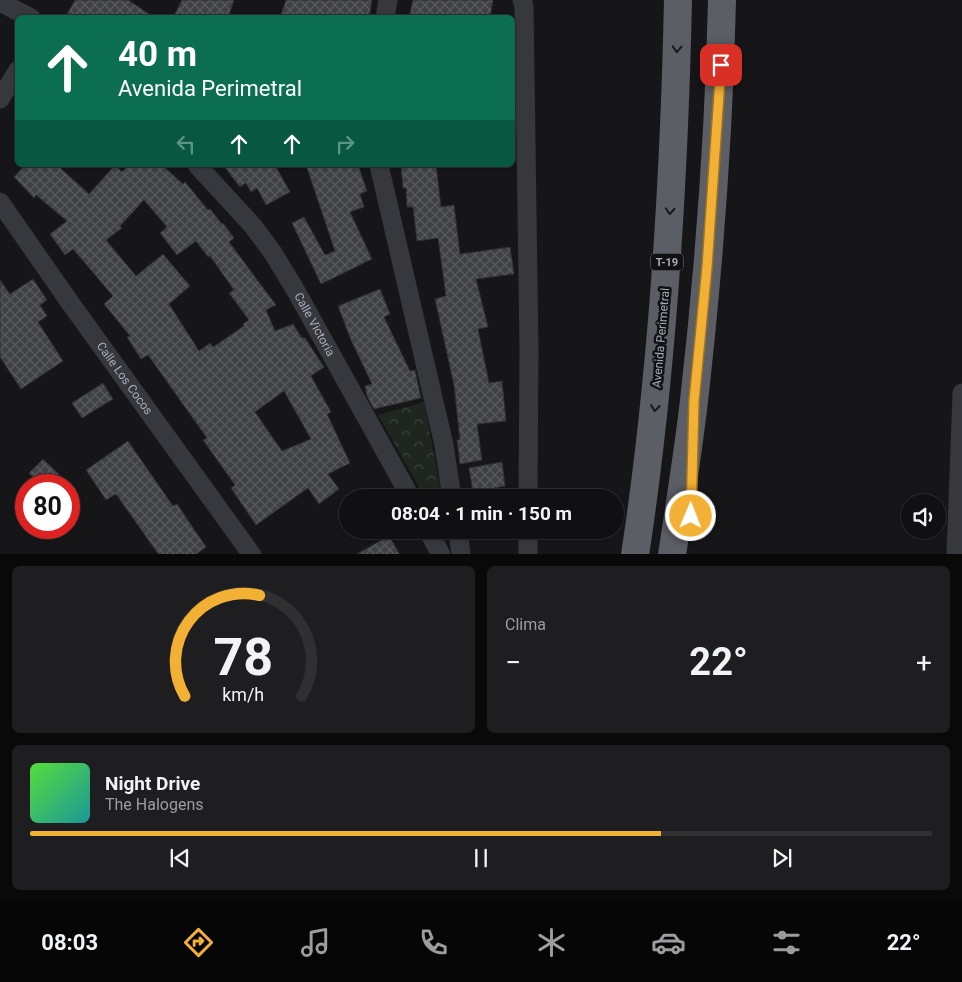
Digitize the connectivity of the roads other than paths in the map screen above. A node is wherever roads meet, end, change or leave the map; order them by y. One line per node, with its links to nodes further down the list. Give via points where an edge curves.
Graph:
1 (388, 0): 7 (street)
2 (522, 0): 17 (street)
3 (678, 0): 18 (highway, Avenida Perimetral / T-19, one-way to 18, via 668,261 656,399)
4 (722, 0): 14 (highway, via 720,81)
5 (0, 2): 6 (street)
6 (25, 15)
7 (386, 15)
8 (15, 75): 9 (street)
9 (0, 100)
10 (199, 167): 15 (street, Calle Victoria, via 273,253)
11 (380, 167): 16 (street, via 442,436)
12 (0, 202): 22 (street, Calle Los Cocos)
13 (962, 393): 30 (street)
14 (694, 401): 28 (highway); 29 (highway)
15 (406, 489)
16 (451, 489)
17 (528, 489)
18 (640, 522): 26 (highway); 27 (highway, Avenida Perimetral / T-19)
19 (433, 539): 23 (street)
20 (460, 539): 24 (street)
21 (528, 539): 25 (street)
22 (245, 552)
23 (441, 554)
24 (462, 554)
25 (528, 554)
26 (631, 554)
27 (635, 554)
28 (672, 554)
29 (690, 554)
30 (956, 554)

